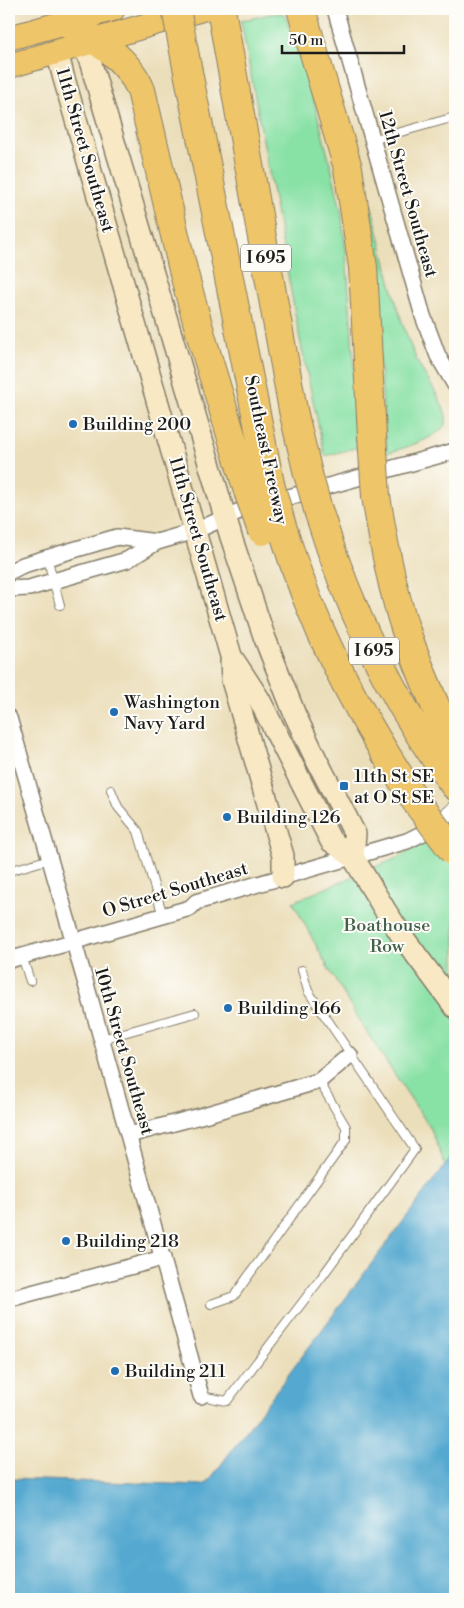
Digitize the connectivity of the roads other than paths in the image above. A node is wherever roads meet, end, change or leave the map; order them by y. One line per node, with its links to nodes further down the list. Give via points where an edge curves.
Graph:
1 (113, 9): 7 (main road)
2 (176, 9): 16 (highway, Southeast Freeway / I 695, bridge)
3 (202, 9): 9 (main road)
4 (221, 9): 28 (highway, Southeast Freeway / I 695, bridge, via 291,401 318,512 340,576 377,658 422,738)
5 (301, 9): 27 (highway, bridge, via 348,168 363,267 376,496 389,571 418,666)
6 (335, 9): 13 (street, 12th Street Southeast)
7 (63, 15): 8 (main road); 9 (highway); 10 (main road, 11th Street Southeast)
8 (9, 38)
9 (89, 41): 10 (main road); 16 (highway, via 127,67 141,90 202,339); 17 (main road, 11th Street Southeast, via 91,64)
10 (57, 51): 11 (main road); 18 (main road, 11th Street Southeast)
11 (9, 66)
12 (455, 117): 13 (lane)
13 (372, 140): 14 (street, 12th Street Southeast, via 423,316 438,356)
14 (455, 385)
15 (455, 451): 17 (street, via 242,510)
16 (259, 487): 31 (highway, Southeast Freeway / I 695, bridge, via 272,527 288,549 332,659 375,739 417,803)
17 (225, 518): 18 (street); 32 (main road, 11th Street Southeast, via 281,682 355,834)
18 (196, 531): 19 (street); 25 (main road, 11th Street Southeast)
19 (157, 542): 20 (street, via 117,537); 22 (street, via 126,560)
20 (47, 557): 21 (street); 22 (lane)
21 (9, 572)
22 (53, 581): 23 (street, via 29,588); 24 (lane)
23 (9, 589)
24 (60, 605)
25 (231, 656): 32 (main road, 11th Street Southeast, via 259,699 331,841); 35 (main road, via 232,680 283,856)
26 (9, 718): 33 (street, 10th Street Southeast)
27 (455, 753)
28 (453, 783)
29 (112, 790): 36 (lane, via 118,807 138,831)
30 (455, 809): 32 (street, O Street Southeast, via 421,835)
31 (455, 852)
32 (352, 857): 35 (street, O Street Southeast); 41 (main road, 11th Street Southeast, via 385,910)
33 (50, 859): 34 (lane); 37 (street, 10th Street Southeast)
34 (9, 871)
35 (283, 877): 36 (street, O Street Southeast, via 196,902 190,908)
36 (163, 916): 37 (street, O Street Southeast)
37 (74, 941): 38 (street, O Street Southeast); 43 (street, 10th Street Southeast)
38 (16, 958): 40 (lane)
39 (302, 970): 44 (lane, via 308,991)
40 (30, 981)
41 (455, 1007)
42 (195, 1014): 43 (lane)
43 (102, 1039): 46 (street, 10th Street Southeast)
44 (350, 1055): 45 (street); 50 (lane, via 415,1149 227,1401)
45 (319, 1081): 46 (street); 49 (lane, via 346,1127 346,1140 234,1296)
46 (129, 1135): 47 (street, 10th Street Southeast)
47 (163, 1258): 48 (street); 50 (street, 10th Street Southeast)
48 (9, 1299)
49 (212, 1304)
50 (201, 1396)

